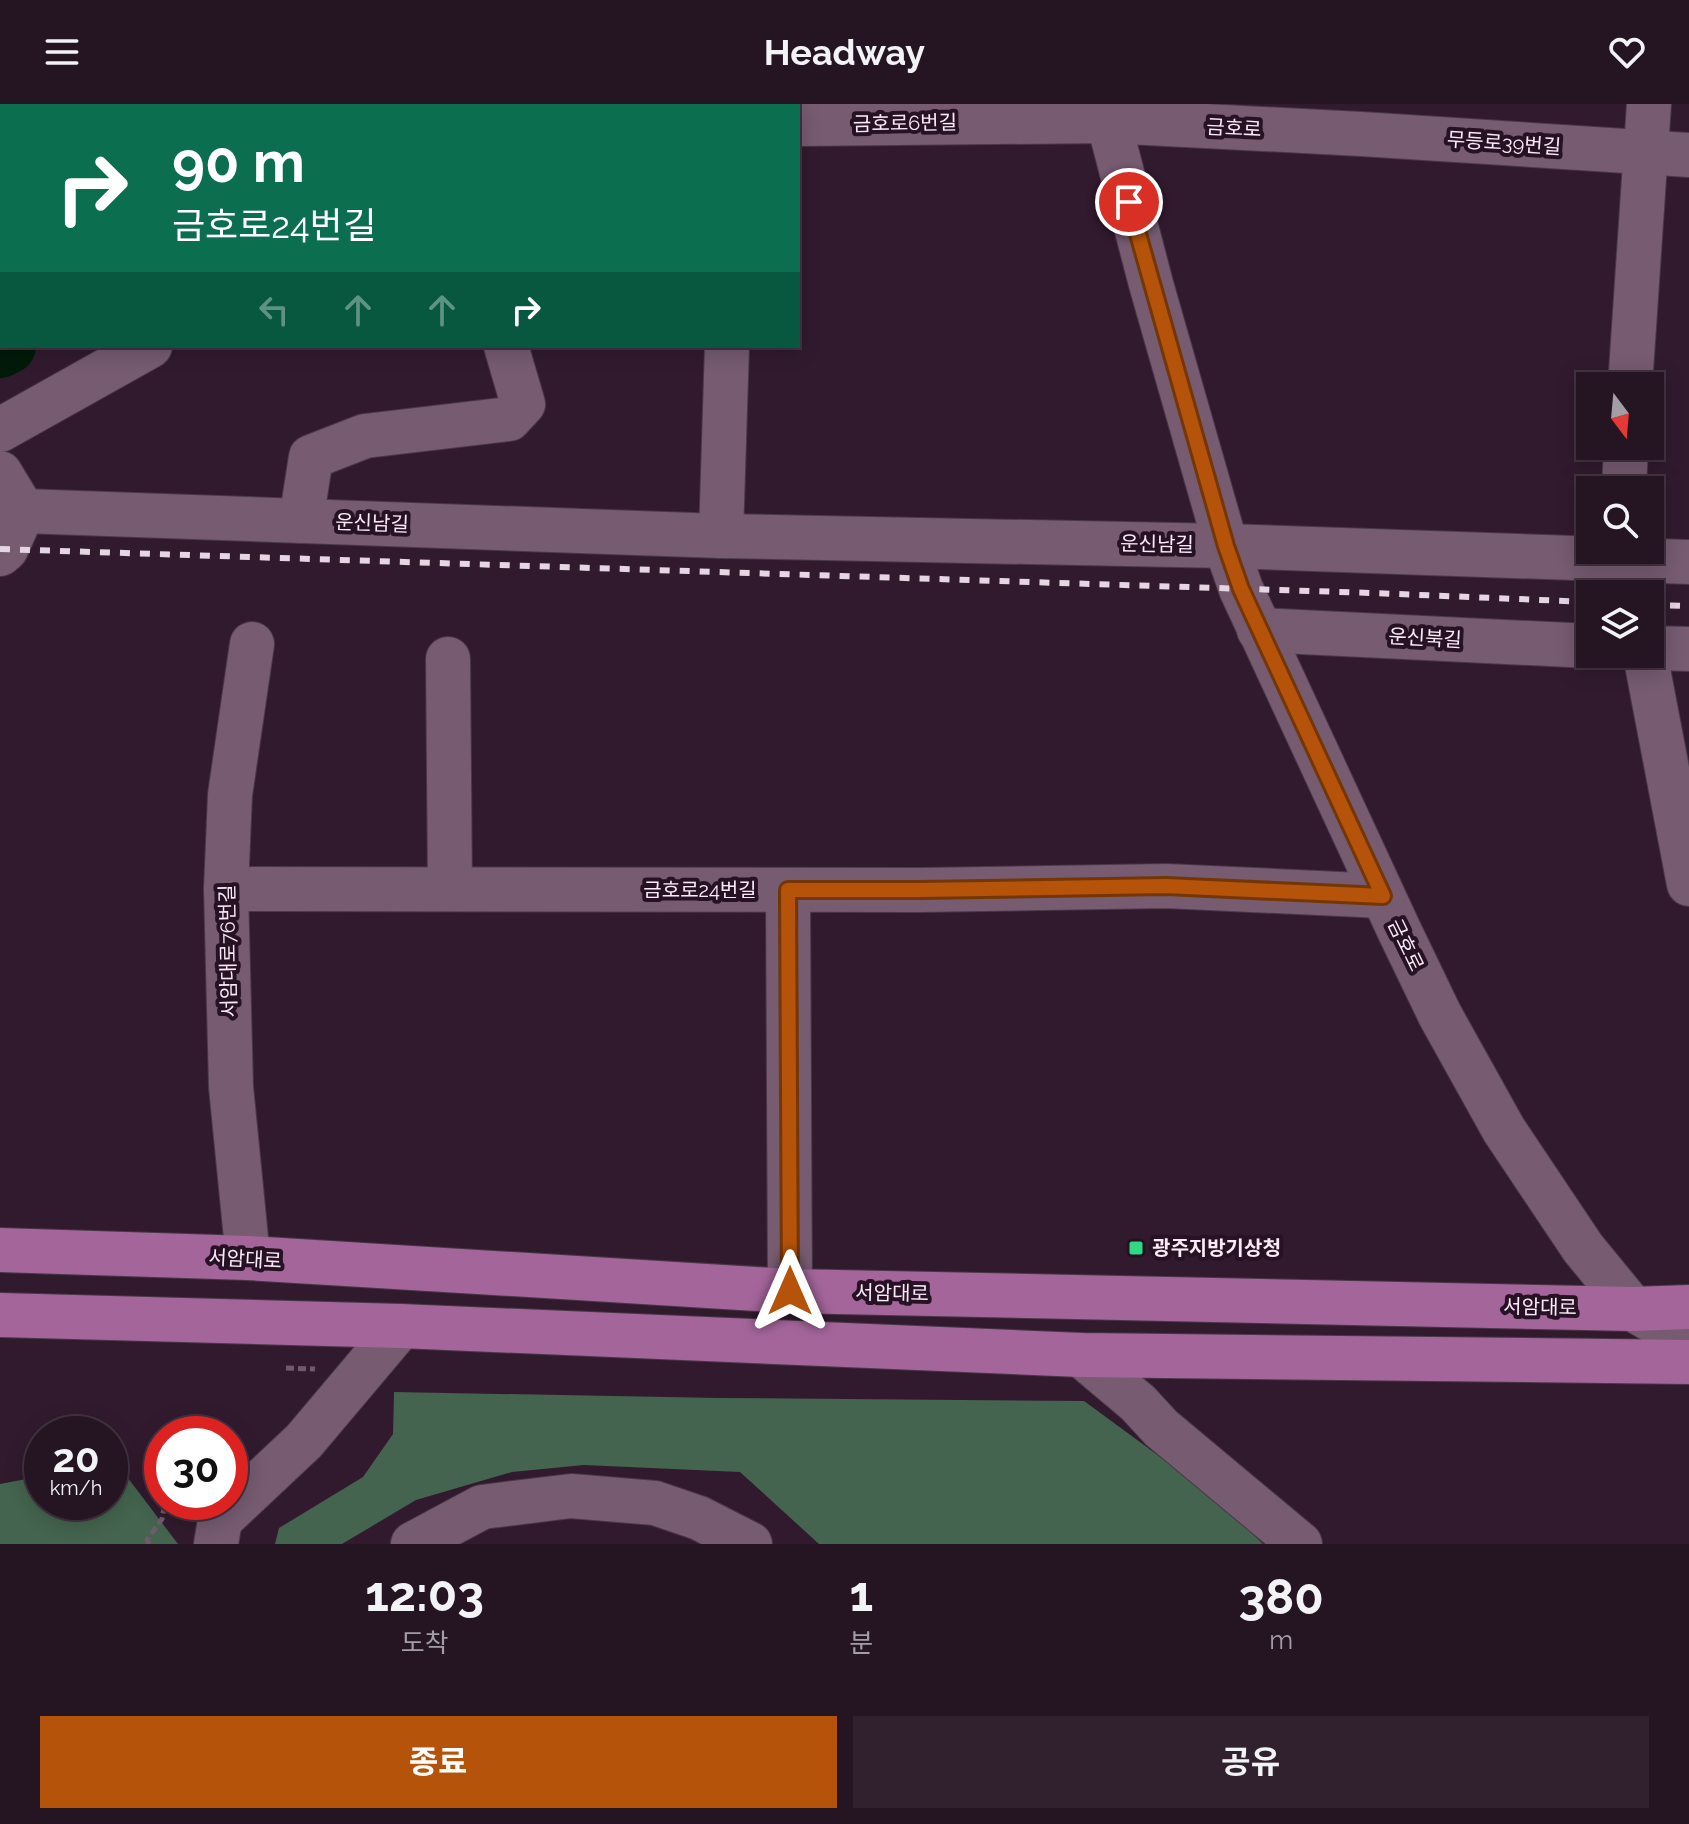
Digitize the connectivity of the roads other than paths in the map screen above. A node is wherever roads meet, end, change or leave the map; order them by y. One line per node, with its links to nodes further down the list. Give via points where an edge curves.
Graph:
1 (1649, 104): 5 (street)
2 (1106, 113): 3 (street, 금호로6번길); 4 (street, 금호로); 16 (street, 금호로)
3 (800, 124)
4 (1361, 134): 5 (street, 무등로39번길)
5 (1646, 152): 6 (street, 무등로39번길); 10 (street)
6 (1689, 155)
7 (146, 348): 11 (street)
8 (507, 348): 14 (street, via 523,404 509,419 365,436 311,457)
9 (727, 348): 15 (street)
10 (1631, 372)
11 (0, 430)
12 (0, 473): 13 (street)
13 (23, 511): 14 (street, 운신남길); 17 (street)
14 (301, 521): 15 (street, 운신남길)
15 (721, 536): 16 (street, 운신남길)
16 (1226, 546): 18 (street, 운신남길); 21 (street, 금호로)
17 (0, 554)
18 (1576, 554)
19 (1664, 560): 20 (street, 운신남길)
20 (1689, 562)
21 (1259, 630): 23 (street, 운신북길); 32 (street, 금호로)
22 (252, 644): 29 (street, 서암대로76번길, via 230,795)
23 (1576, 645)
24 (1664, 648): 25 (street)
25 (1689, 649)
26 (448, 659): 30 (street)
27 (1648, 668): 28 (street)
28 (1689, 879)
29 (226, 889): 30 (street, 금호로24번길); 34 (street, 서암대로76번길, via 231,1087)
30 (450, 889): 31 (street, 금호로24번길)
31 (788, 890): 32 (street, 금호로24번길, via 1166,886); 35 (street)
32 (1383, 896): 37 (street, 금호로, via 1440,1015 1504,1130 1583,1248)
33 (0, 1250): 34 (main road, 서암대로)
34 (248, 1258): 35 (main road, 서암대로)
35 (790, 1291): 37 (main road, 서암대로)
36 (1689, 1307): 37 (main road, 서암대로)
37 (1633, 1309): 40 (street, 금호로)
38 (0, 1315): 39 (main road)
39 (401, 1326): 41 (main road); 43 (street, via 304,1441 220,1520)
40 (1689, 1342)
41 (1081, 1355): 42 (main road); 46 (street)
42 (1689, 1362)
43 (216, 1544)
44 (413, 1544): 45 (street, via 482,1507 571,1496 655,1503)
45 (750, 1544)
46 (1300, 1544)

